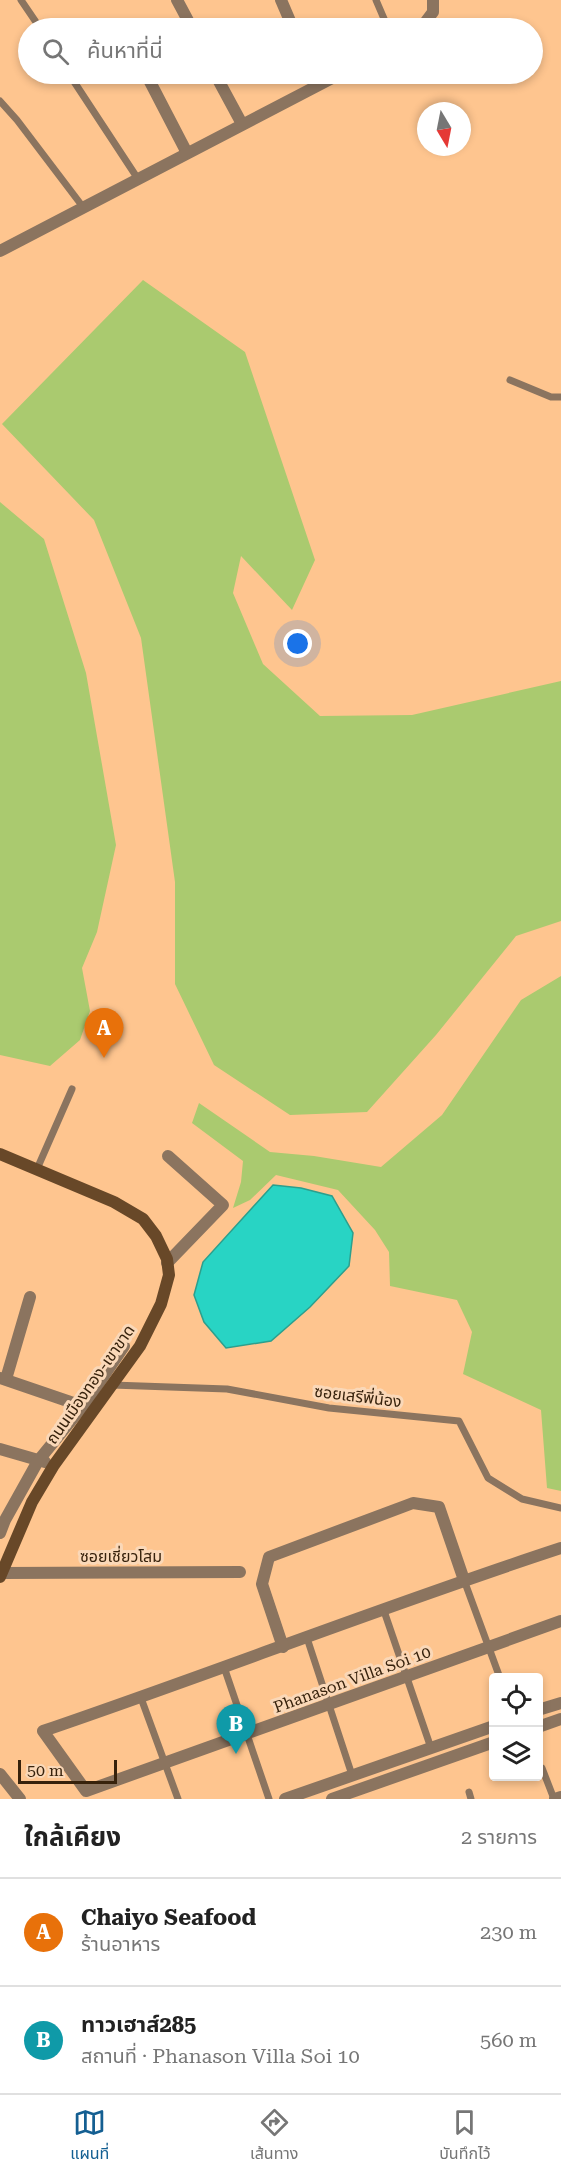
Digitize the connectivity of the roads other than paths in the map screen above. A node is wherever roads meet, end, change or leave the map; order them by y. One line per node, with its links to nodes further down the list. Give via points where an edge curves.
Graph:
1 (21, 0): 6 (lane)
2 (177, 0): 7 (street)
3 (280, 0): 8 (street)
4 (376, 0): 9 (lane)
5 (433, 0): 10 (street)
6 (33, 18)
7 (187, 18)
8 (288, 18)
9 (384, 18)
10 (428, 18)
11 (76, 84): 18 (lane)
12 (151, 84): 17 (street)
13 (220, 84): 16 (street)
14 (308, 84): 16 (street)
15 (0, 101): 19 (lane)
16 (242, 124): 17 (street)
17 (187, 153): 18 (street)
18 (138, 179): 19 (street)
19 (83, 207): 20 (street)
20 (0, 251)
21 (510, 380): 22 (lane, via 551,397)
22 (561, 397)
23 (72, 1089): 26 (lane)
24 (0, 1154): 26 (street, ถนนเมืองทอง-เขาขาด)
25 (168, 1156): 27 (street, via 223,1205)
26 (37, 1169): 27 (street, ถนนเมืองทอง-เขาขาด, via 114,1202 143,1219 156,1236)
27 (167, 1263): 31 (street, ถนนเมืองทอง-เขาขาด, via 169,1275 160,1304 140,1346)
28 (30, 1297): 30 (street)
29 (124, 1346): 32 (street)
30 (3, 1378): 32 (street)
31 (112, 1385): 33 (street, ถนนเมืองทอง-เขาขาด); 37 (lane, ซอยเสรีพี่น้อง, via 227,1389 329,1408 459,1421 488,1478 522,1499)
32 (83, 1406): 33 (street); 35 (street)
33 (95, 1410): 36 (street, ถนนเมืองทอง-เขาขาด)
34 (0, 1449): 35 (street)
35 (38, 1461): 36 (street); 38 (street)
36 (54, 1465): 40 (street, ถนนเมืองทอง-เขาขาด)
37 (561, 1508)
38 (0, 1533)
39 (561, 1548): 43 (street)
40 (4, 1551): 42 (street, ถนนเมืองทอง-เขาขาด)
41 (240, 1572): 42 (street, ซอยเชี่ยวโสม)
42 (1, 1575)
43 (464, 1580): 44 (street); 47 (street, via 439,1508 413,1503 269,1557 262,1584); 48 (lane)
44 (384, 1611): 46 (street); 51 (lane)
45 (561, 1622): 48 (street, Phanason Villa Soi 10)
46 (308, 1638): 47 (street); 54 (lane)
47 (283, 1647): 49 (street)
48 (488, 1648): 50 (lane); 51 (street, Phanason Villa Soi 10)
49 (224, 1667): 52 (street); 59 (lane)
50 (498, 1673)
51 (406, 1676): 54 (street, Phanason Villa Soi 10); 61 (lane)
52 (141, 1698): 62 (lane); 62 (street, Phanason Villa Soi 10, via 43,1731 86,1791)
53 (561, 1703): 55 (street)
54 (329, 1705): 59 (street, Phanason Villa Soi 10); 65 (lane)
55 (543, 1708)
56 (561, 1719): 57 (street)
57 (543, 1725)
58 (491, 1727): 61 (street)
59 (247, 1734): 62 (street, Phanason Villa Soi 10); 69 (lane)
60 (489, 1744): 71 (street)
61 (431, 1748): 65 (street)
62 (165, 1763): 68 (lane)
63 (543, 1771): 72 (lane)
64 (0, 1774): 67 (street)
65 (352, 1775): 70 (street)
66 (561, 1797): 72 (street)
67 (20, 1799)
68 (178, 1799)
69 (269, 1799)
70 (285, 1799)
71 (332, 1799)
72 (554, 1799)

